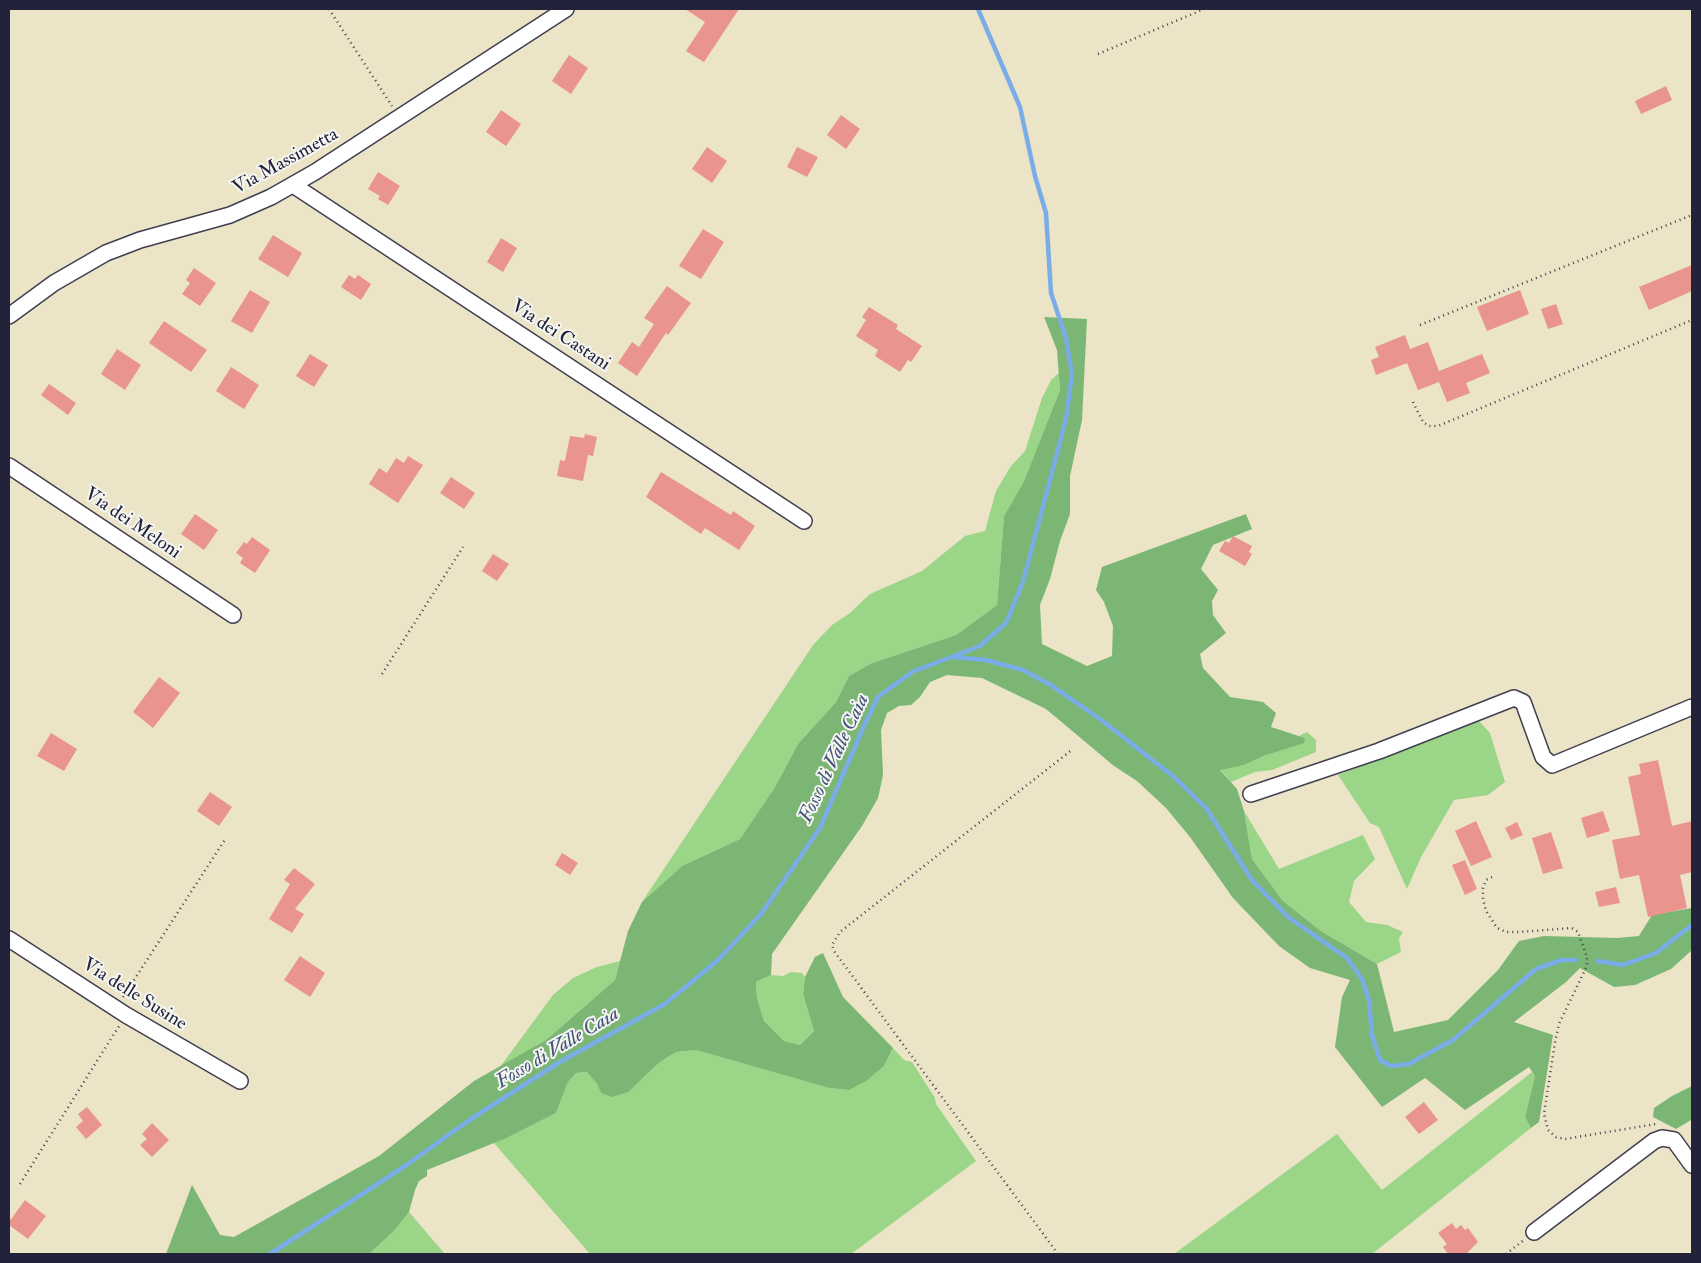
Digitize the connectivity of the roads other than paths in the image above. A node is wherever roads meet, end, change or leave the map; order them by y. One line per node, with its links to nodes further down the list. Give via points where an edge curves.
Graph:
1 (566, 9): 2 (street, Via Massimetta)
2 (293, 185): 3 (street, Via Massimetta, via 230,215 140,240 102,256 54,283); 5 (street, Via dei Castani)
3 (9, 316)
4 (9, 466): 6 (street, Via dei Meloni)
5 (804, 521)
6 (233, 615)
7 (1692, 707): 8 (street, via 1552,765 1543,757 1523,702 1514,698 1379,751)
8 (1251, 794)
9 (9, 939): 10 (street, Via delle Susine, via 121,1012)
10 (240, 1081)
11 (1692, 1165): 12 (street, via 1674,1140 1662,1138 1654,1141)
12 (1534, 1232)

